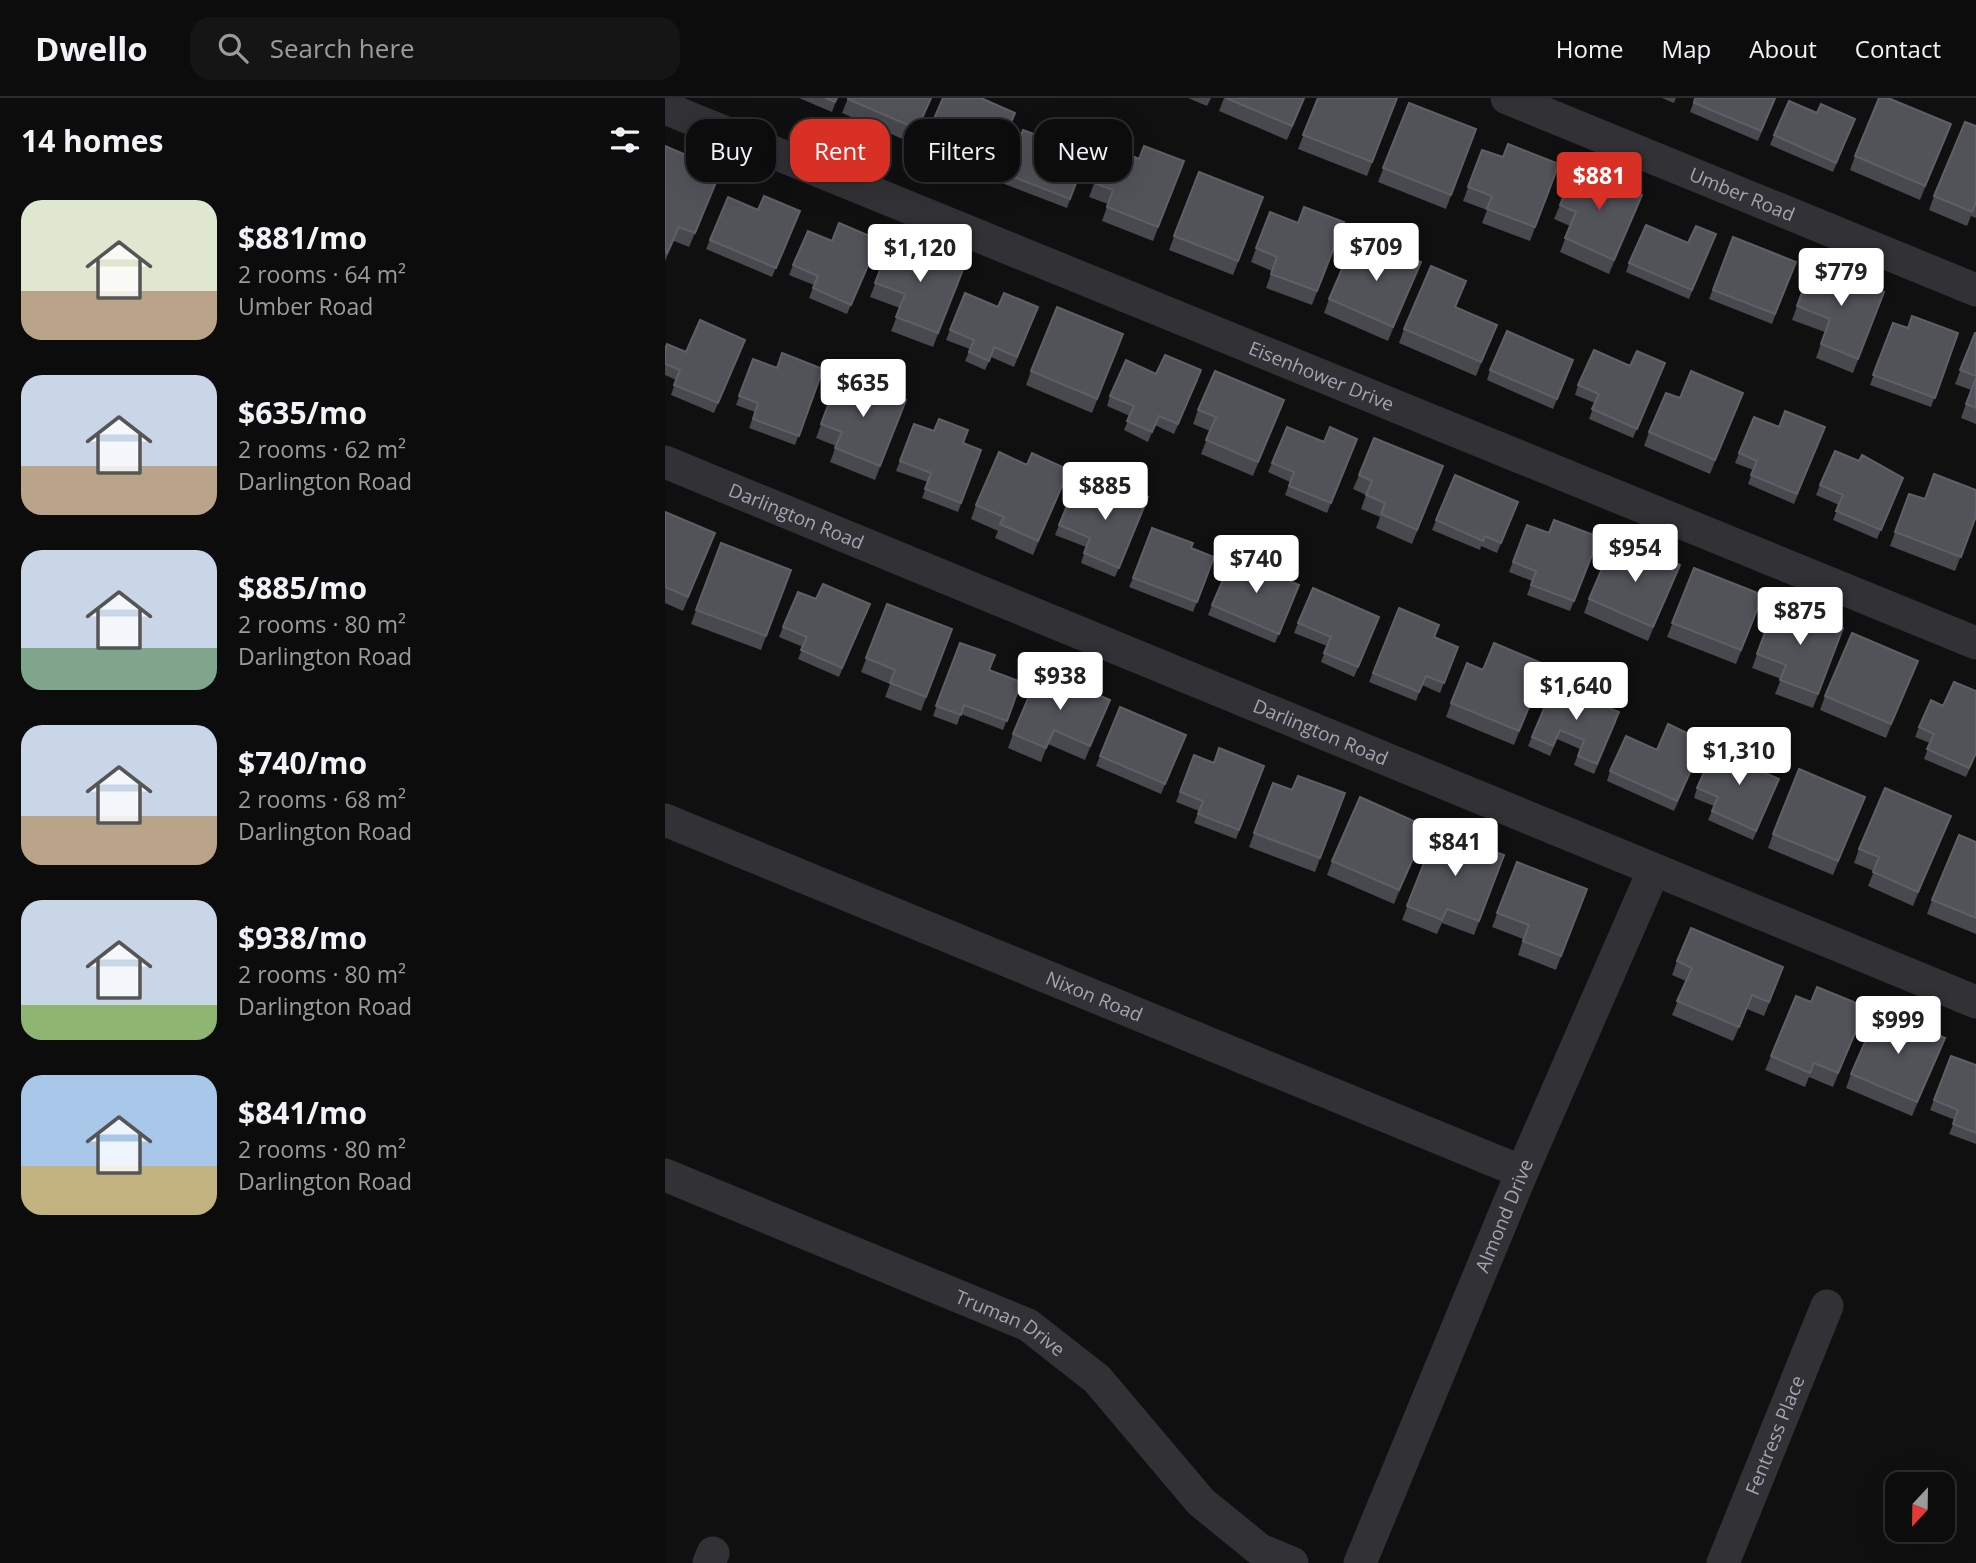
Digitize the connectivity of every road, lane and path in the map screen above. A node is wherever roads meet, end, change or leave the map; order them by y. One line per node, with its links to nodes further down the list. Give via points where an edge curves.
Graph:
1 (1507, 98): 3 (street, Umber Road)
2 (665, 108): 5 (street, Eisenhower Drive)
3 (1976, 290)
4 (665, 462): 7 (street, Darlington Road)
5 (1976, 643)
6 (665, 820): 9 (street, Nixon Road)
7 (1653, 872): 8 (street, Darlington Road); 9 (street, Almond Drive)
8 (1976, 1002)
9 (1522, 1172): 13 (street, Almond Drive)
10 (665, 1175): 12 (street, Truman Drive, via 1028,1325 1097,1379 1201,1502 1260,1550)
11 (1827, 1306): 14 (street, Fentress Place)
12 (1292, 1563)
13 (1360, 1563)
14 (1723, 1563)

